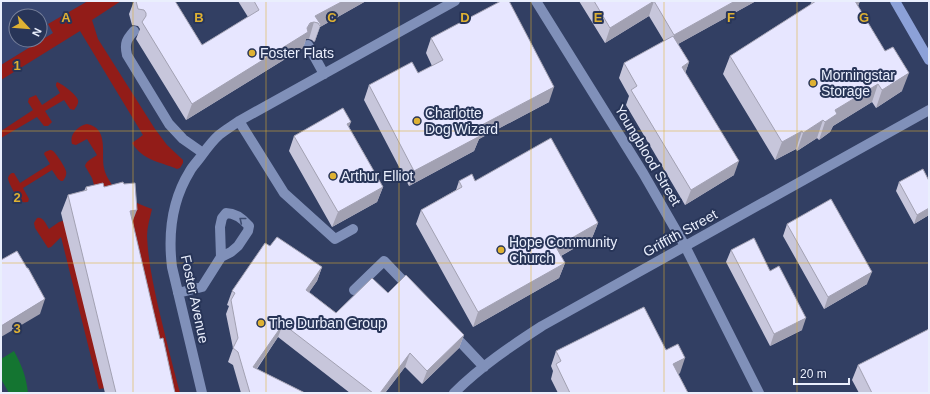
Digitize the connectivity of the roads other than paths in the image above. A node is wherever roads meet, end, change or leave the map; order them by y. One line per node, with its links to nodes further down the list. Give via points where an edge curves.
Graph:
1 (455, 1): 7 (street, Foster Avenue)
2 (536, 1): 12 (street, Youngblood Street, via 643,173)
3 (895, 1): 6 (main road)
4 (134, 31): 10 (street, via 127,39 127,55 169,124 183,139)
5 (308, 45): 7 (street)
6 (929, 60)
7 (324, 74): 9 (street, Foster Avenue)
8 (929, 110): 12 (street, Griffith Street)
9 (239, 121): 10 (street, Foster Avenue, via 219,135); 11 (street, via 284,193 335,239)
10 (203, 153): 15 (street, Foster Avenue, via 183,184 171,225 170,254)
11 (353, 229)
12 (685, 246): 18 (street, Griffith Street, via 542,326); 21 (street, Youngblood Street)
13 (221, 257): 15 (street, via 202,287)
14 (354, 290): 16 (street, via 384,261)
15 (178, 293): 19 (street, Foster Avenue)
16 (416, 294)
17 (447, 327): 18 (street)
18 (484, 367): 20 (street, Griffith Street)
19 (202, 393)
20 (454, 393)
21 (760, 393)

